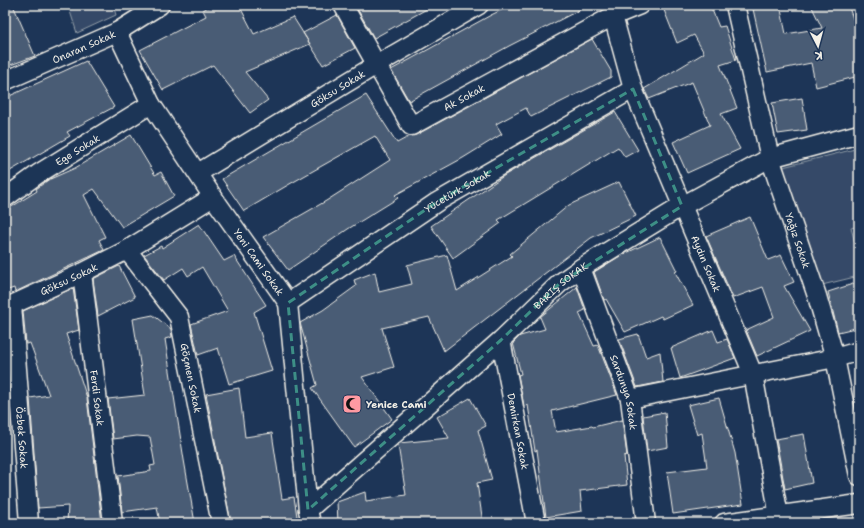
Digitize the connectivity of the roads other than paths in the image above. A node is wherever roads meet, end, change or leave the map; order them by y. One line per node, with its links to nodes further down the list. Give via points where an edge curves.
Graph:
1 (160, 5): 7 (street, Onaran Sokak)
2 (343, 5): 8 (street, Ak Sokak)
3 (479, 5): 8 (street, Göksu Sokak)
4 (640, 5): 6 (street, Ak Sokak)
5 (735, 5): 13 (street, Yağız Sokak)
6 (613, 16): 8 (street, Ak Sokak, via 411,126); 10 (street, Aydın Sokak)
7 (117, 32): 9 (street, Onaran Sokak); 11 (street, Yeni Cami Sokak)
8 (376, 65): 14 (street, Göksu Sokak)
9 (5, 81)
10 (633, 89): 17 (street, Aydın Sokak); 21 (street, Yücetürk Sokak, via 437,202)
11 (151, 104): 14 (street, Yeni Cami Sokak); 16 (street, Ege Sokak, via 38,174)
12 (859, 134): 13 (street, BARIŞ SOKAK)
13 (770, 158): 17 (street, BARIŞ SOKAK); 25 (street, Yağız Sokak, via 817,296)
14 (198, 173): 15 (street, Yeni Cami Sokak)
15 (213, 197): 18 (street, Göksu Sokak); 21 (street, Yeni Cami Sokak)
16 (5, 198)
17 (682, 206): 19 (street, BARIŞ SOKAK); 26 (street, Aydın Sokak)
18 (127, 250): 20 (street, Göksu Sokak); 35 (street, Göçmen Sokak, via 179,317)
19 (581, 268): 23 (street, BARIŞ SOKAK, via 560,283); 27 (street, Sardunya Sokak)
20 (82, 273): 22 (street, Göksu Sokak); 34 (street, Ferdi Sokak)
21 (288, 303): 30 (street, Yeni Cami Sokak)
22 (8, 306): 33 (street, Özbek Sokak)
23 (501, 340): 30 (street, BARIŞ SOKAK); 36 (street, Demirkan Sokak)
24 (859, 351): 25 (street)
25 (835, 358): 26 (street); 28 (street, Yağız Sokak)
26 (753, 374): 27 (street); 31 (street, Aydın Sokak)
27 (630, 399): 37 (street, Sardunya Sokak)
28 (859, 476)
29 (859, 504): 32 (street)
30 (309, 516)
31 (779, 516): 32 (street); 38 (street)
32 (818, 517)
33 (29, 523)
34 (112, 523)
35 (221, 523)
36 (536, 523)
37 (646, 523)
38 (724, 523)

